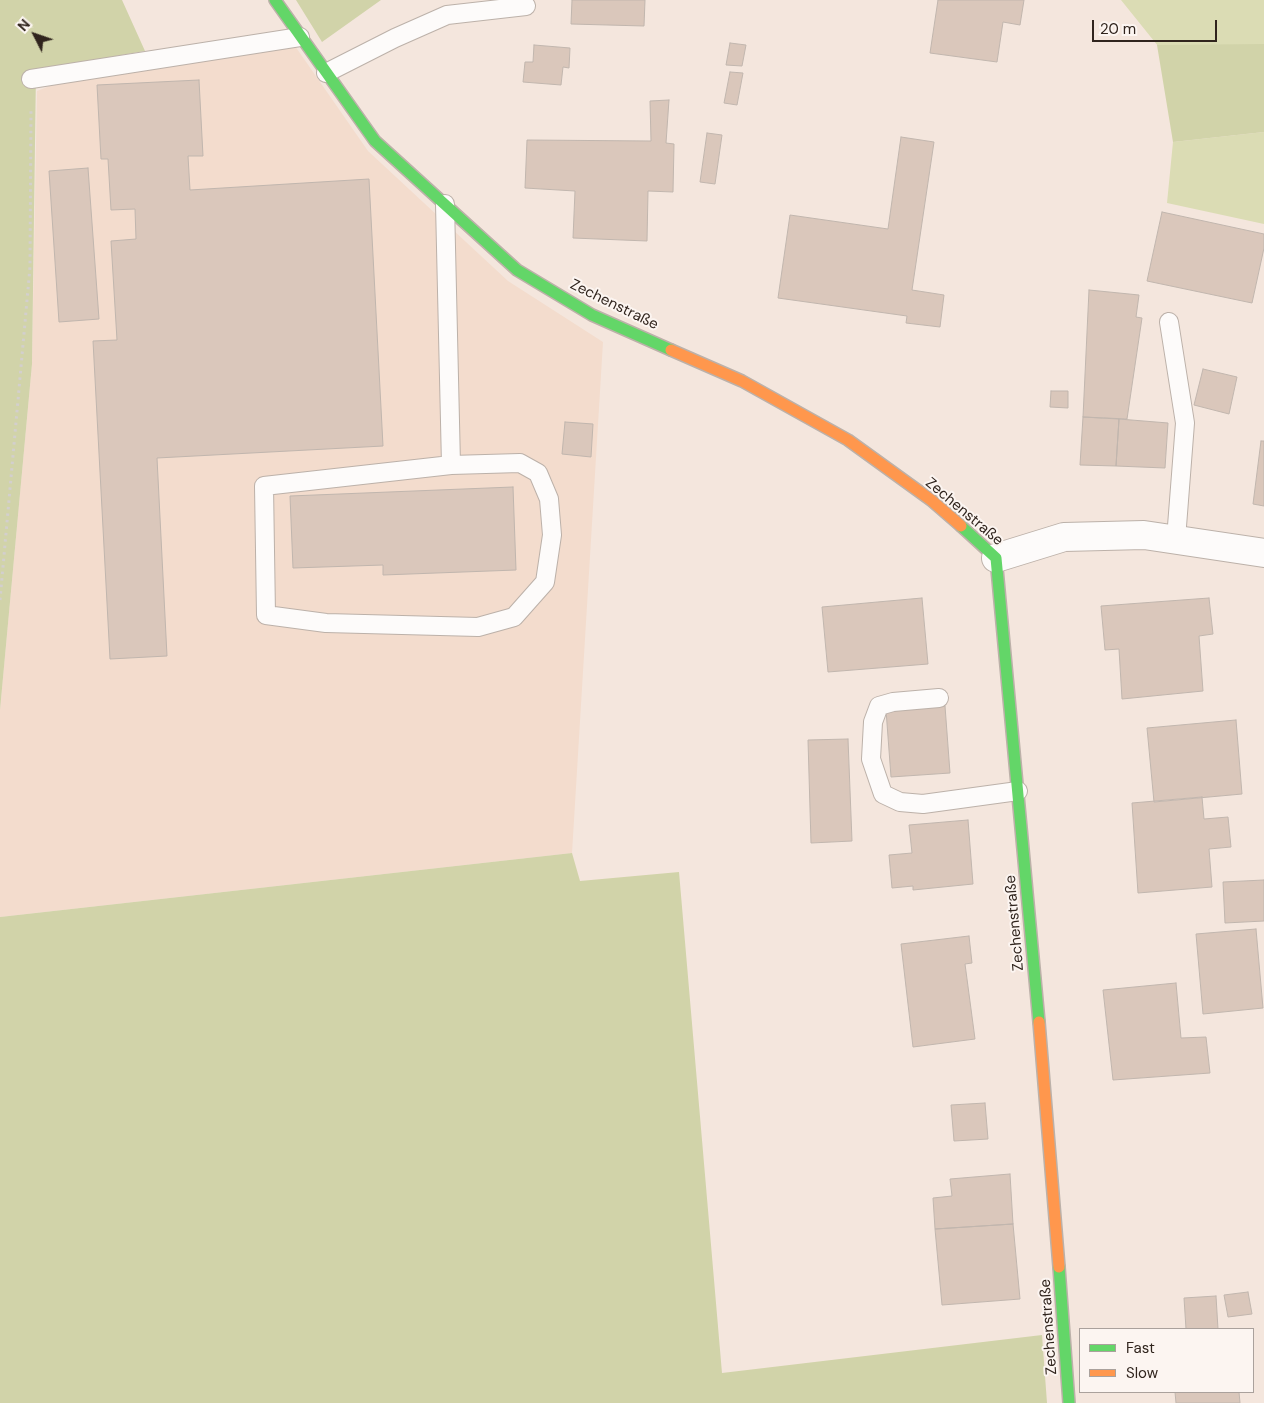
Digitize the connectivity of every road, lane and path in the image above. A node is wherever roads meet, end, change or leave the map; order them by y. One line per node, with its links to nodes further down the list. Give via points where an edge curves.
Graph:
1 (275, 0): 3 (street, Zechenstraße)
2 (526, 6): 4 (lane, via 448,15)
3 (300, 37): 4 (street, Zechenstraße); 5 (lane)
4 (326, 73): 6 (street, Zechenstraße, via 375,141)
5 (31, 79): 12 (path, via 30,267)
6 (445, 204): 8 (lane); 11 (street, Zechenstraße, via 517,270 592,315 742,381 848,440 930,500)
7 (1169, 322): 9 (lane, via 1185,424)
8 (451, 465): 8 (lane, via 264,486 266,615 326,623 478,627 514,617 545,582 552,535 546,490 538,473 520,463)
9 (1176, 539): 10 (street); 11 (street, via 1144,535 1064,537)
10 (1264, 553)
11 (996, 558): 14 (street, Zechenstraße)
12 (0, 600)
13 (939, 698): 14 (lane, via 880,706 873,722 871,759 883,794 900,802 923,804)
14 (1018, 791): 15 (street, Zechenstraße, via 1052,1167)
15 (1069, 1403)

